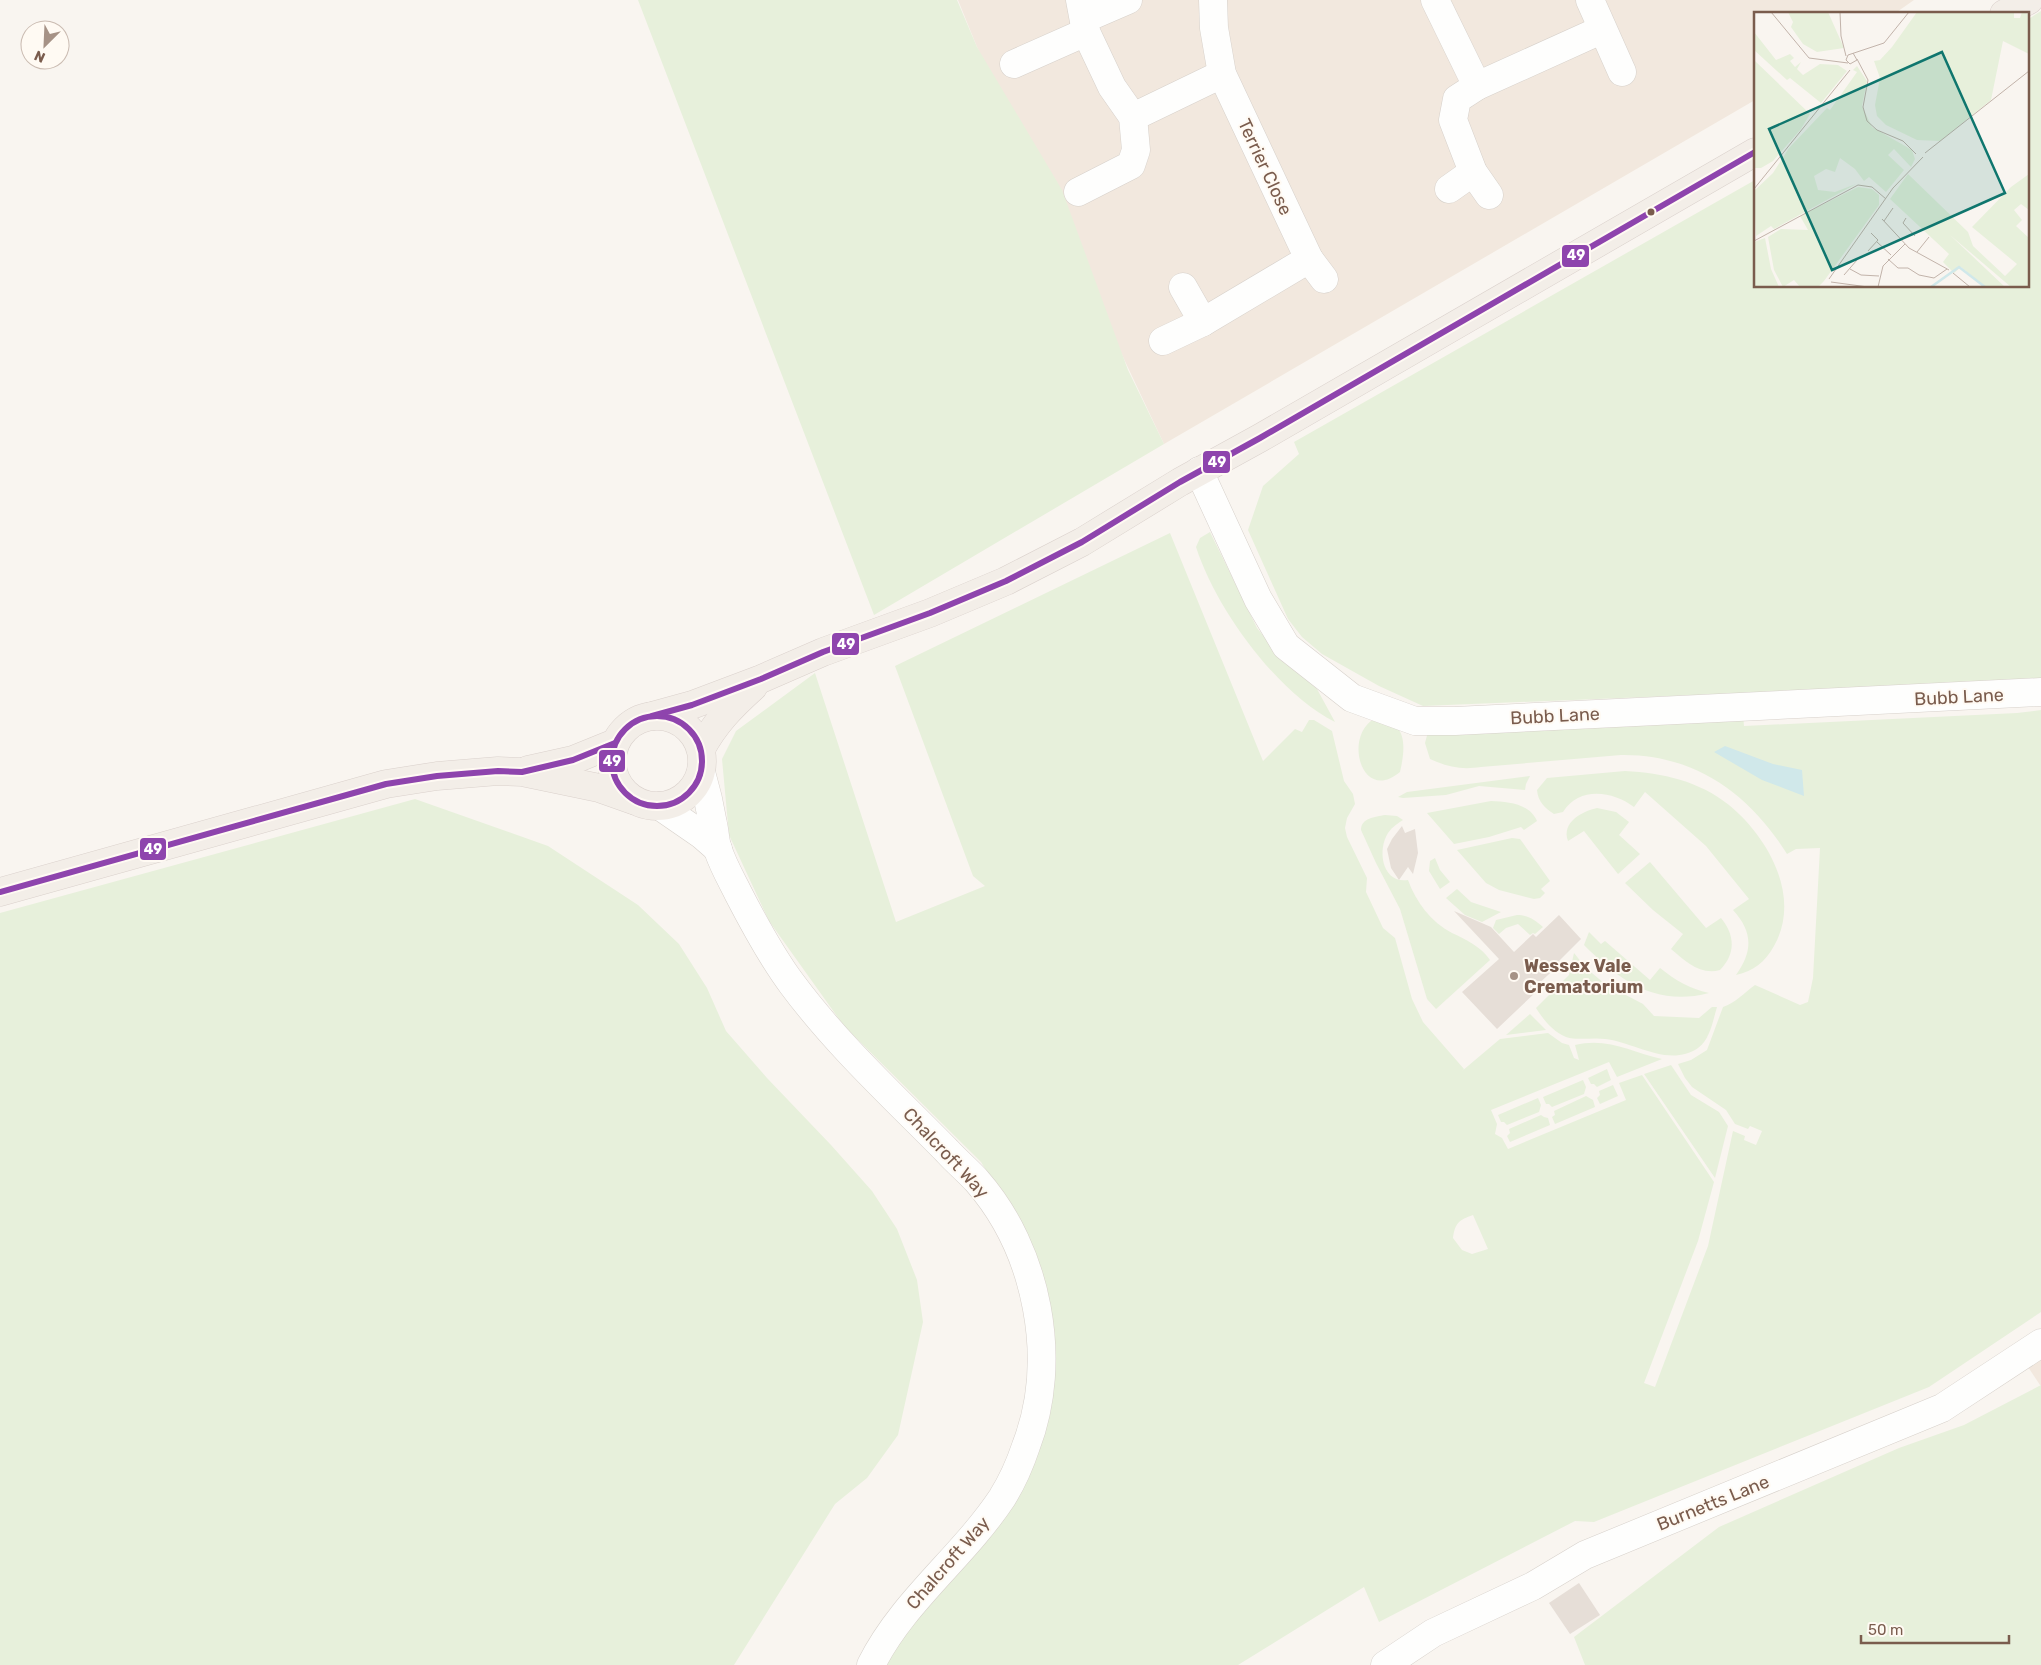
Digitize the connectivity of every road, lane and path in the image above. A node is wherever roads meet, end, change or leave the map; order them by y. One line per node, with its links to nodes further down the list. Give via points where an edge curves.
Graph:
1 (1128, 0): 7 (street)
2 (1213, 0): 11 (street, Terrier Close)
3 (1435, 0): 12 (street)
4 (1590, 0): 8 (street)
5 (2029, 0): 6 (main road)
6 (2008, 12)
7 (1083, 17): 9 (street); 13 (street, via 1112,87)
8 (1602, 30): 10 (street); 12 (street)
9 (1014, 64)
10 (1622, 72)
11 (1222, 74): 13 (street); 20 (street, Terrier Close, via 1317,269)
12 (1477, 86): 15 (street, via 1457,99 1453,120)
13 (1133, 117): 16 (street, via 1136,150 1131,165)
14 (1754, 153): 22 (main road)
15 (1473, 172): 17 (street); 18 (street)
16 (1084, 185)
17 (1448, 189)
18 (1489, 195)
19 (1183, 287): 20 (street)
20 (1203, 322): 21 (street, Terrier Close)
21 (1163, 341)
22 (1199, 471): 23 (main road, via 1082,542 1006,581); 24 (street, Bubb Lane, via 1258,599 1286,646 1352,698 1415,721)
23 (761, 679): 25 (main road); 27 (main road, via 710,732)
24 (2041, 692)
25 (652, 716): 26 (main road, via 634,722); 27 (main road, via 665,716 682,724 696,738)
26 (615, 743): 28 (main road, via 573,760); 29 (main road, via 612,768 623,791)
27 (701, 761): 30 (main road, via 697,783 690,792 671,804); 31 (street, Chalcroft Way)
28 (522, 772): 29 (main road, via 599,788); 32 (main road, via 437,776 386,784)
29 (633, 800): 30 (main road)
30 (660, 806): 31 (street, Chalcroft Way)
31 (718, 849): 34 (street, Chalcroft Way, via 758,931 810,1007 840,1043 978,1182 1006,1225 1026,1267 1039,1314 1040,1390 1028,1443 1015,1472 987,1518 912,1603)
32 (0, 892)
33 (2041, 1343): 35 (street, Burnetts Lane, via 1942,1408 1585,1555 1523,1590 1433,1633)
34 (871, 1665)
35 (1386, 1665)

